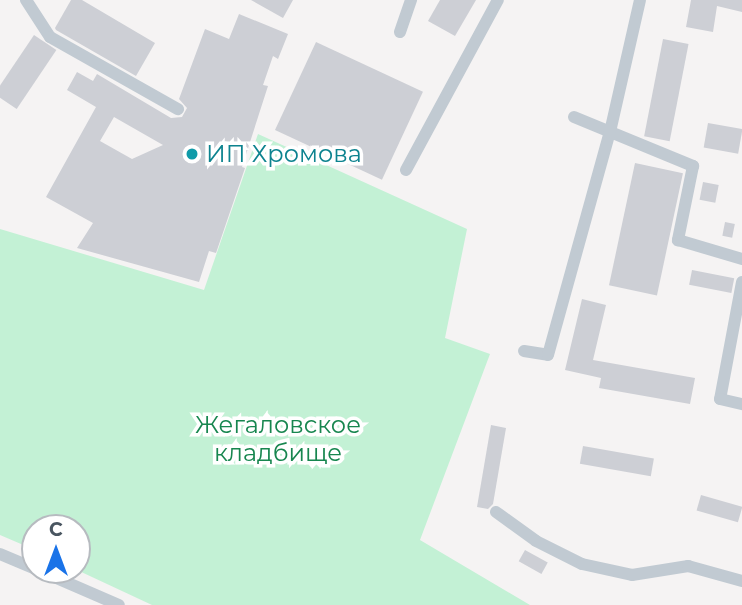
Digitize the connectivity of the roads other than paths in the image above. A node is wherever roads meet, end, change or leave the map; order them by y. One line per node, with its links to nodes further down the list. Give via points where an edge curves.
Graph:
1 (26, 0): 6 (street, via 50,37)
2 (411, 0): 5 (street)
3 (498, 0): 9 (street)
4 (640, 0): 8 (street)
5 (400, 32)
6 (178, 109)
7 (574, 117): 8 (street)
8 (610, 131): 10 (street, via 694,166 678,240); 12 (street, via 548,355)
9 (406, 170)
10 (742, 258)
11 (742, 282): 13 (street, via 720,398)
12 (524, 351)
13 (742, 404)
14 (496, 512): 17 (street, via 536,541 582,564 632,575 688,566)
15 (0, 554): 16 (street)
16 (21, 563)
17 (742, 581)
18 (71, 584): 19 (street)
19 (119, 605)

